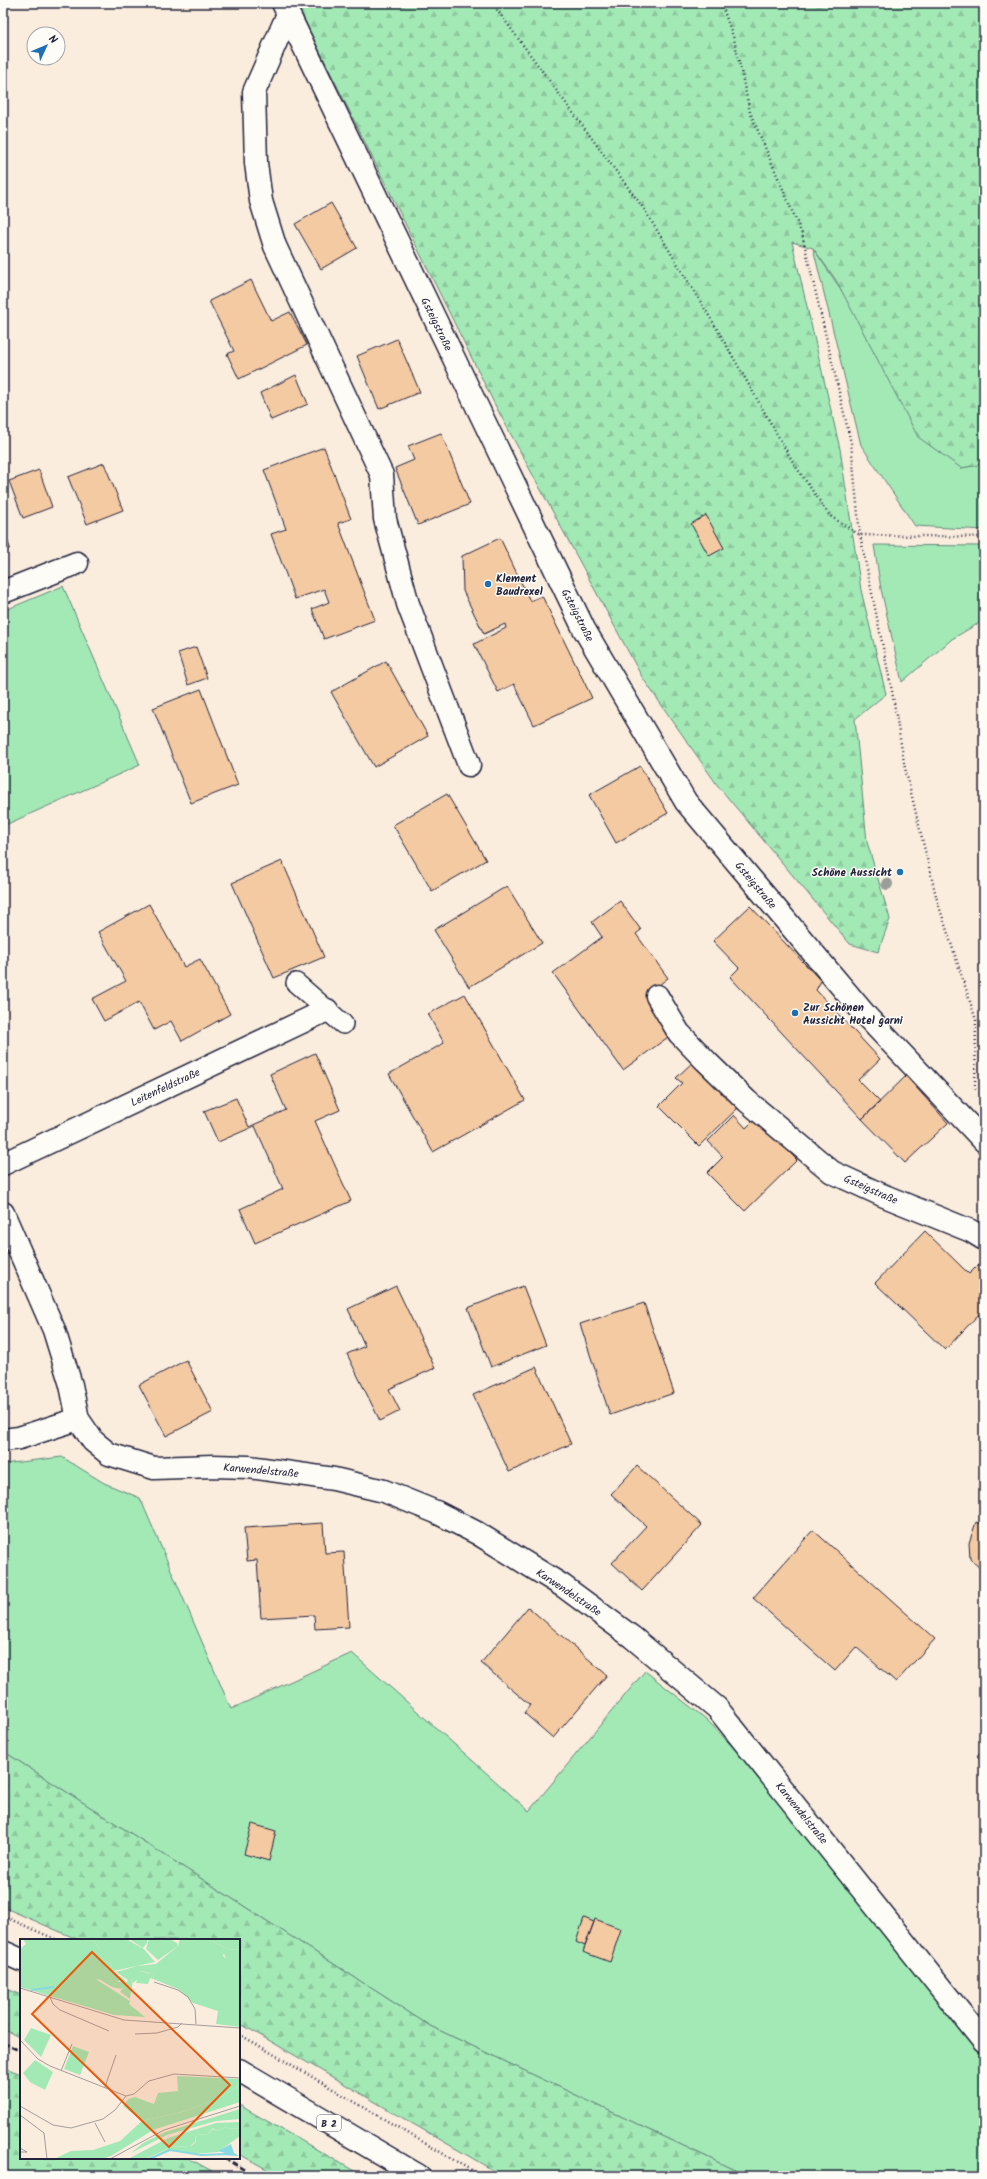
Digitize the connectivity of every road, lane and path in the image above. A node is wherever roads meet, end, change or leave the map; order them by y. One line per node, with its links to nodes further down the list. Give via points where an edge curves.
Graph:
1 (492, 3): 4 (path, via 644,209 807,483 830,516)
2 (721, 3): 4 (path, via 734,39 750,112 802,234 851,443)
3 (286, 9): 8 (street, Gsteigstraße, via 254,92 256,163 261,201 275,246 382,475 385,519 408,604); 13 (street, Gsteigstraße, via 584,630 686,802 868,1018)
4 (860, 535): 5 (path); 13 (path, via 905,768 937,900 976,1020)
5 (984, 537)
6 (77, 563): 7 (street)
7 (3, 592)
8 (470, 765)
9 (296, 983): 11 (lane)
10 (658, 996): 16 (street, Gsteigstraße, via 679,1033 706,1061 747,1100 832,1172)
11 (327, 1010): 12 (lane); 14 (street, Leitenfeldstraße)
12 (343, 1024)
13 (980, 1136)
14 (3, 1164)
15 (3, 1213): 17 (street, via 54,1330 71,1385)
16 (984, 1239)
17 (78, 1419): 18 (street, via 19,1438); 24 (street, Karwendelstraße, via 93,1441 109,1454 154,1468 249,1468 326,1477 384,1491 436,1512 477,1533 563,1586 632,1637 718,1708)
18 (3, 1440)
19 (3, 1916): 20 (path)
20 (55, 1939)
21 (3, 1952): 22 (street)
22 (20, 1960)
23 (240, 2035): 27 (path)
24 (984, 2042)
25 (240, 2071): 26 (street, B 2)
26 (419, 2176)
27 (481, 2176)

